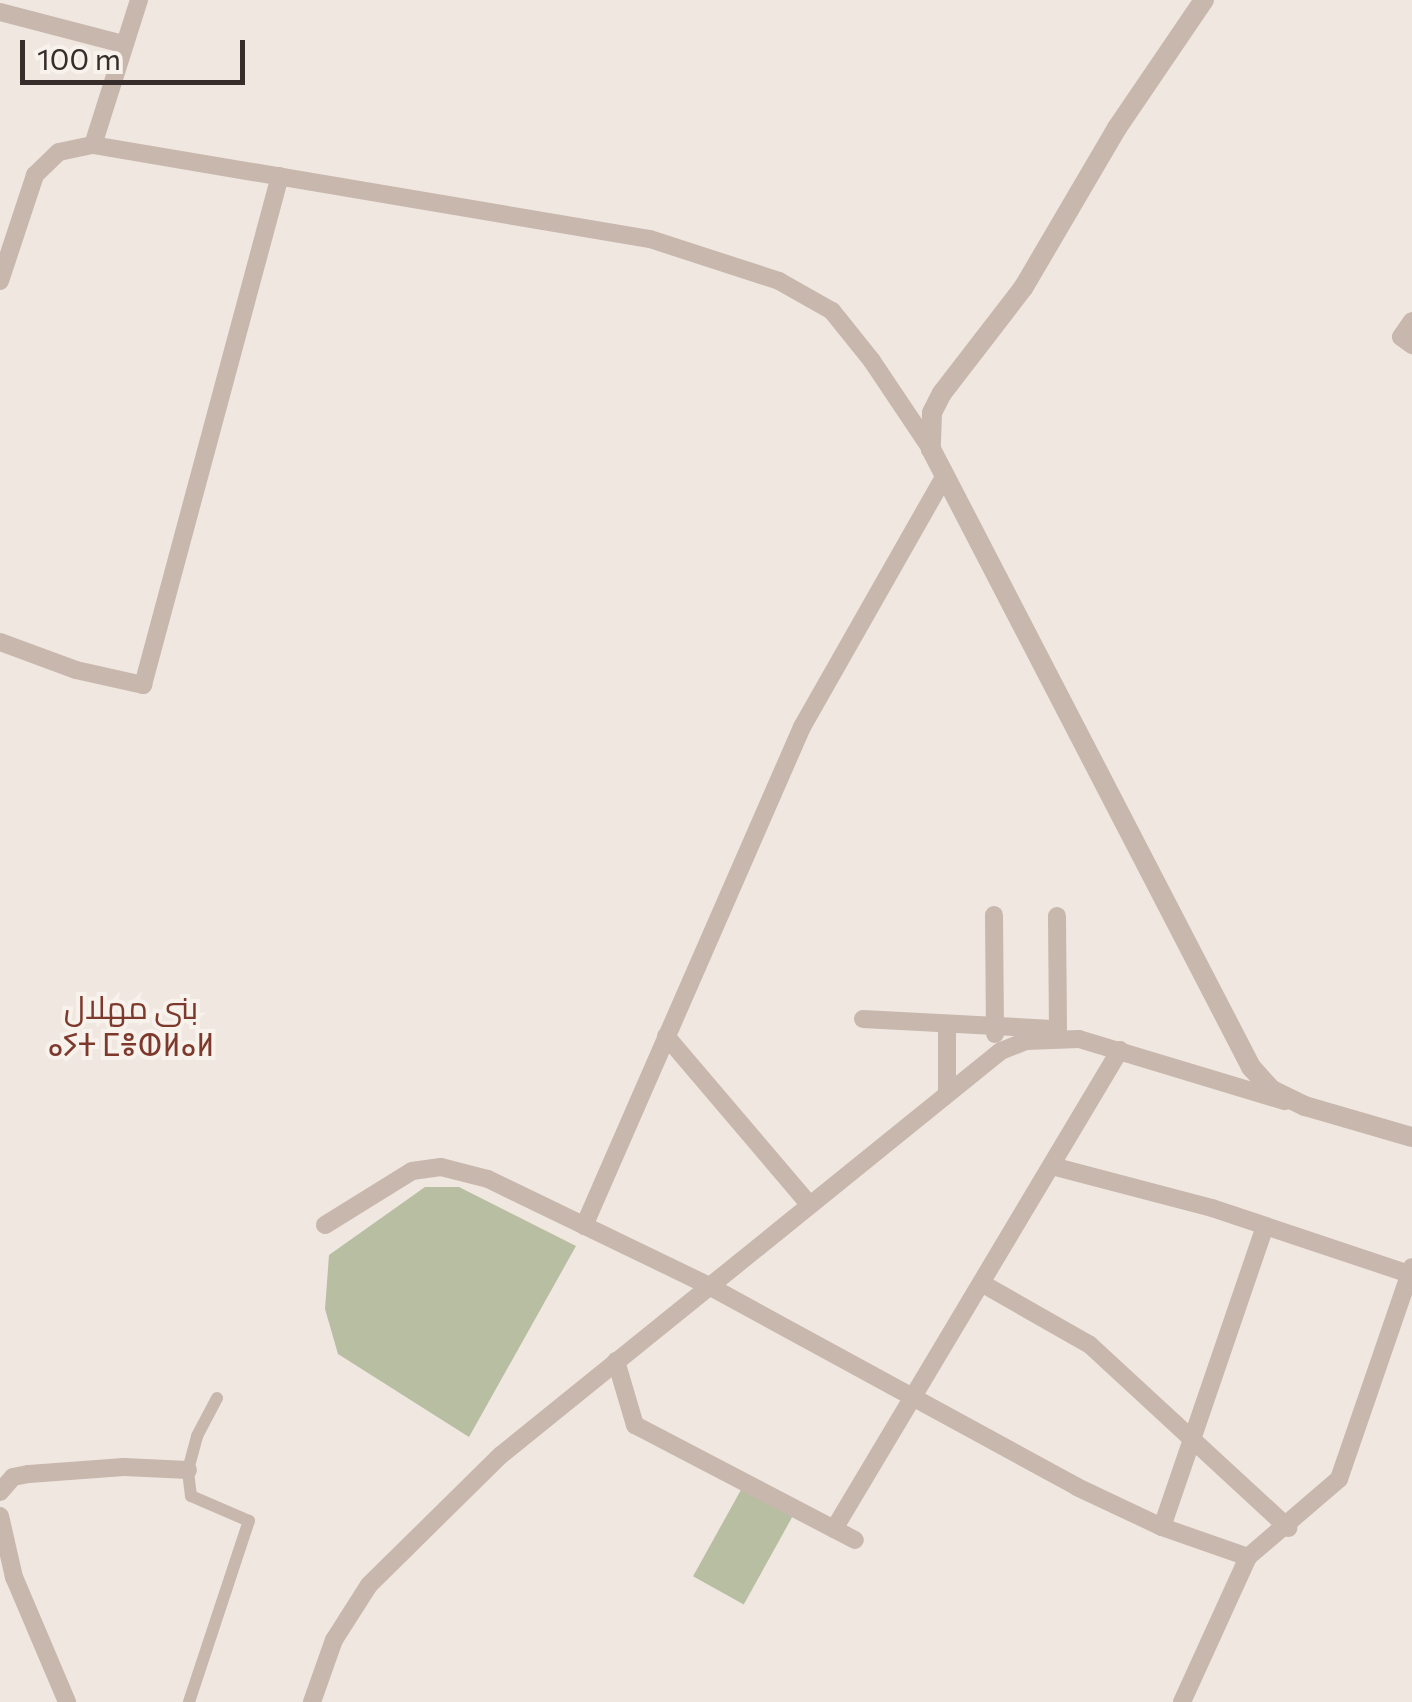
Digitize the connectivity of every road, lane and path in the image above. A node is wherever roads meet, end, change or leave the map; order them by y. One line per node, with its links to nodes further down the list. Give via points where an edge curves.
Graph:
1 (140, 0): 4 (street)
2 (1204, 0): 10 (street, via 1117,128 1023,288)
3 (0, 12): 4 (street)
4 (122, 44): 5 (street)
5 (93, 146): 6 (street); 7 (street, via 45,161)
6 (280, 176): 11 (street, via 650,239 720,258 832,311); 14 (street, via 144,685 76,670)
7 (0, 277)
8 (1412, 321): 9 (street, via 1401,337)
9 (1412, 345)
10 (942, 392): 11 (street, via 924,402); 12 (street, via 932,413)
11 (900, 402): 12 (street)
12 (931, 449): 13 (street)
13 (945, 475): 21 (street, via 802,728); 24 (street)
14 (0, 642)
15 (994, 915): 19 (street)
16 (1057, 916): 20 (street)
17 (863, 1019): 18 (street)
18 (946, 1024): 19 (street); 26 (street)
19 (993, 1027): 20 (street); 23 (street)
20 (1057, 1033): 22 (street); 23 (street)
21 (666, 1036): 30 (street); 32 (street)
22 (1120, 1050): 25 (street); 29 (street)
23 (1001, 1051): 26 (street)
24 (1251, 1067): 25 (street); 27 (street, via 1272,1090)
25 (1244, 1090): 27 (street)
26 (947, 1092): 30 (street)
27 (1305, 1106): 28 (street)
28 (1412, 1137)
29 (1052, 1166): 33 (street); 35 (street)
30 (808, 1204): 36 (street)
31 (325, 1225): 32 (street, via 412,1171 441,1168 488,1180)
32 (584, 1226): 36 (street)
33 (1265, 1226): 34 (street); 40 (street)
34 (1410, 1272): 45 (street, via 1339,1479)
35 (983, 1284): 39 (street); 40 (street, via 1090,1345)
36 (708, 1286): 37 (street); 39 (street)
37 (616, 1361): 46 (street, via 635,1425); 51 (street, via 502,1454 390,1562 334,1640)
38 (217, 1398): 41 (street)
39 (914, 1401): 44 (street); 46 (street)
40 (1194, 1440): 44 (street); 45 (street)
41 (188, 1470): 42 (street, via 29,1474 13,1477); 50 (street, via 191,1496 250,1520)
42 (0, 1492)
43 (0, 1516): 49 (street, via 14,1577)
44 (1162, 1527): 48 (street)
45 (1288, 1528): 48 (street)
46 (834, 1529): 47 (street)
47 (855, 1540)
48 (1248, 1558): 52 (street)
49 (67, 1702)
50 (189, 1702)
51 (312, 1702)
52 (1182, 1702)

